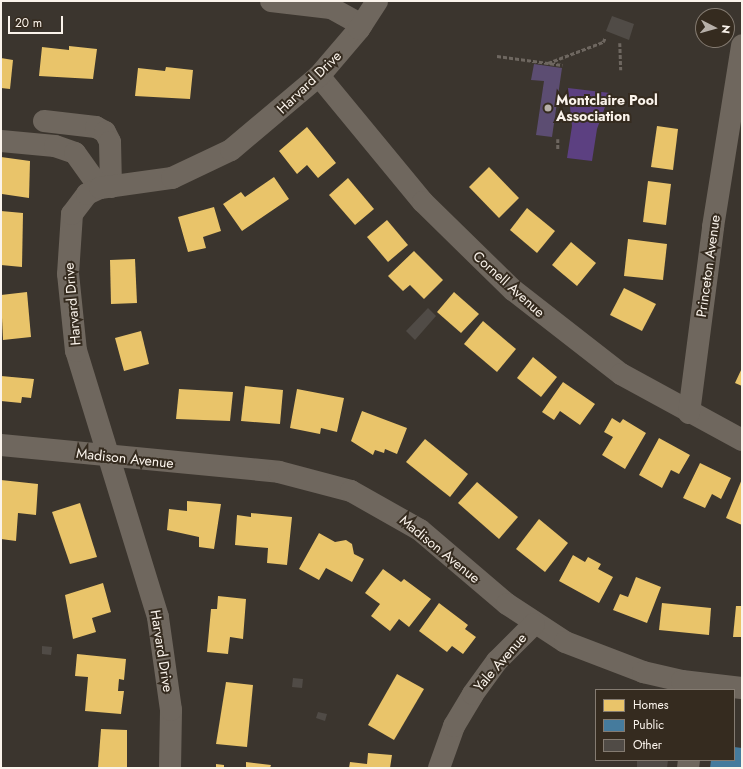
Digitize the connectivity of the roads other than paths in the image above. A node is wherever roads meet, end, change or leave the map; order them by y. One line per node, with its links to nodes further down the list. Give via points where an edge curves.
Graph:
1 (271, 1): 3 (street, via 331,8)
2 (377, 1): 3 (street, Harvard Drive)
3 (362, 26): 5 (street, Harvard Drive)
4 (742, 45): 6 (street, Princeton Avenue)
5 (319, 76): 9 (street, Harvard Drive, via 230,150 203,166 172,178); 10 (street, Cornell Avenue, via 379,144 423,202 513,290 621,374)
6 (736, 119): 10 (street, Princeton Avenue)
7 (44, 121): 9 (street, via 96,127 105,132 110,142)
8 (1, 141): 9 (street, via 55,146 75,153)
9 (105, 188): 13 (street, Harvard Drive, via 87,194 72,214 68,274 76,351)
10 (689, 413): 11 (street, Cornell Avenue)
11 (742, 440)
12 (1, 445): 13 (street, Madison Avenue)
13 (108, 457): 14 (street, Madison Avenue, via 279,472 351,491 387,508 420,530); 17 (street, Harvard Drive, via 158,617 171,710)
14 (534, 624): 15 (street, Madison Avenue, via 610,661); 18 (street, Yale Avenue, via 497,661 473,694 454,726)
15 (698, 687): 16 (street, Madison Avenue)
16 (742, 688)
17 (170, 768)
18 (439, 768)

